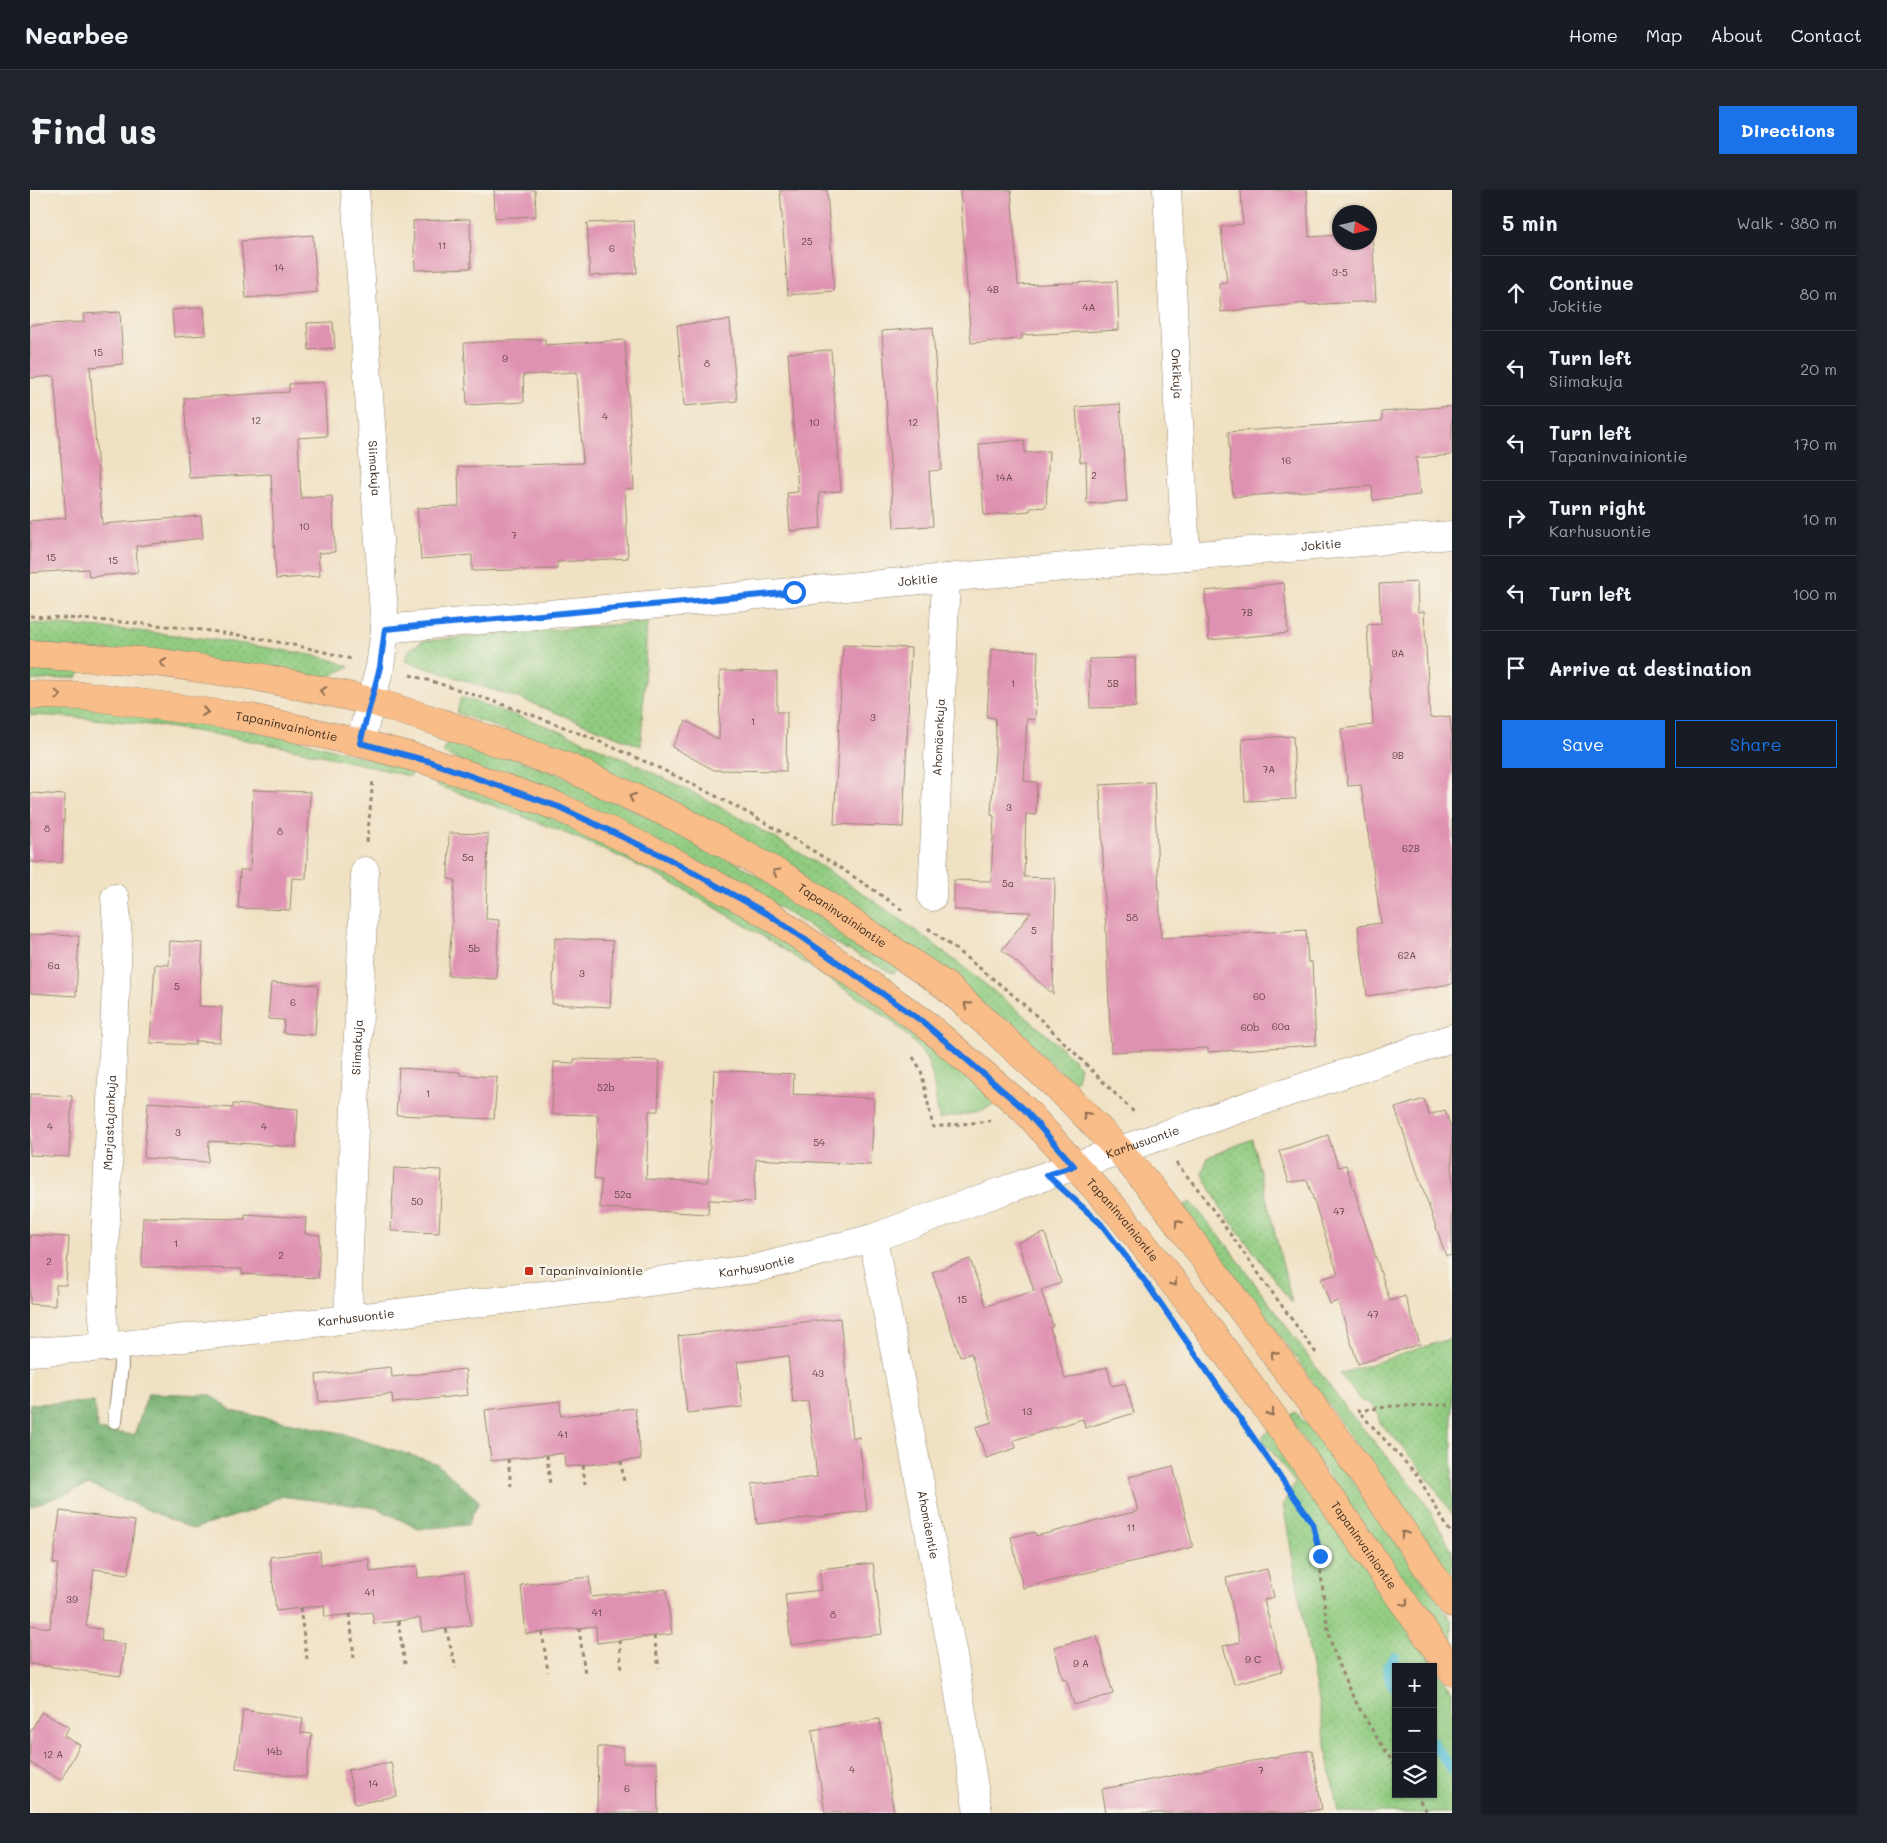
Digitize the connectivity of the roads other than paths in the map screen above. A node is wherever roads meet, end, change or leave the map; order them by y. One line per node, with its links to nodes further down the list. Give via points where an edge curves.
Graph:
1 (355, 190): 6 (street, Siimakuja)
2 (1167, 190): 4 (street, Onkikuja)
3 (1452, 535): 4 (street, Jokitie)
4 (1186, 556): 5 (street, Jokitie)
5 (946, 578): 6 (street, Jokitie); 12 (street, Ahomäenkuja)
6 (385, 629): 9 (street, Siimakuja)
7 (30, 654): 9 (main road, Tapaninvainiontie, one-way to 7, via 254,676 165,664)
8 (30, 695): 10 (main road, Tapaninvainiontie, one-way to 10, via 87,696 251,718)
9 (371, 701): 10 (street, Siimakuja); 15 (main road, Tapaninvainiontie, one-way to 9, via 1068,1097 946,986 788,879 680,819 570,768)
10 (360, 743): 16 (main road, Tapaninvainiontie, via 428,761 559,807 667,858 771,916 923,1022 1024,1109)
11 (365, 871): 18 (street, Siimakuja, via 348,1274)
12 (932, 897)
13 (115, 898): 19 (street, Marjastajankuja, via 118,939 102,1308)
14 (1452, 1038): 15 (street, Karhusuontie)
15 (1119, 1150): 16 (street, Karhusuontie); 22 (main road, Tapaninvainiontie, one-way to 15, via 1361,1470 1162,1201)
16 (1074, 1166): 17 (street, Karhusuontie); 23 (main road, Tapaninvainiontie, one-way to 23, via 1120,1215 1189,1302)
17 (873, 1238): 18 (street, Karhusuontie, via 754,1269); 24 (street, Ahomäentie, via 953,1656)
18 (349, 1319): 19 (street, Karhusuontie)
19 (113, 1346): 20 (street, Karhusuontie); 21 (lane, via 121,1366)
20 (30, 1352)
21 (115, 1421)
22 (1452, 1603)
23 (1452, 1671)
24 (978, 1813)

